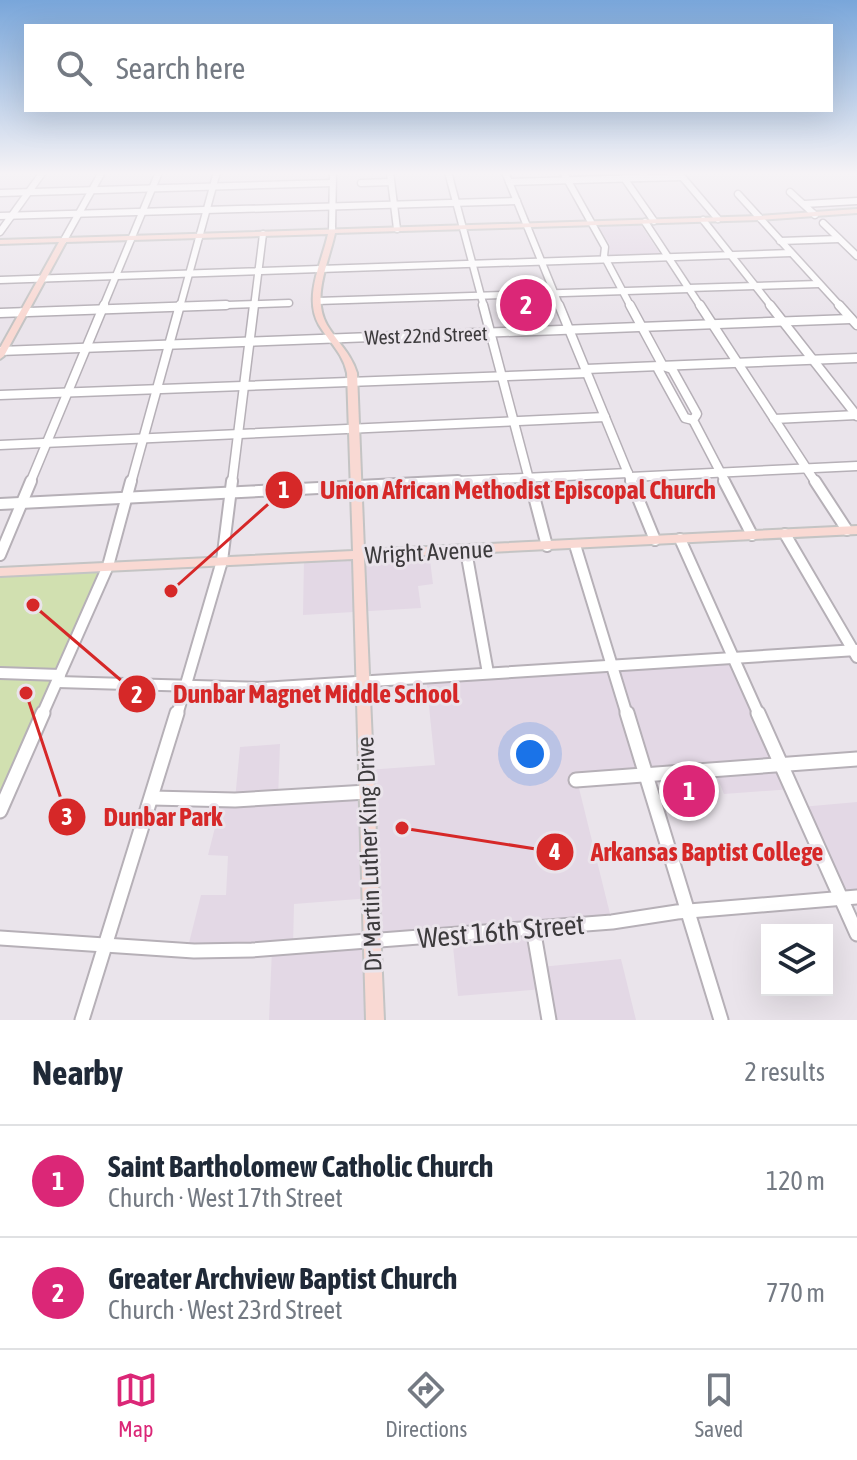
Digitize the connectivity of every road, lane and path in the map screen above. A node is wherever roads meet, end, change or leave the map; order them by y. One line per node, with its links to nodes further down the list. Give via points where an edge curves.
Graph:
1 (76, 220): 24 (street)
2 (139, 220): 22 (street)
3 (204, 220): 21 (street)
4 (332, 220): 19 (street)
5 (396, 220): 18 (street)
6 (460, 220): 17 (street)
7 (526, 220): 16 (street)
8 (590, 220): 14 (street)
9 (703, 220): 10 (main road); 12 (main road); 28 (street)
10 (709, 220)
11 (760, 220): 25 (street)
12 (654, 221): 13 (main road)
13 (645, 222): 14 (main road); 30 (street)
14 (592, 223): 16 (main road); 31 (street)
15 (823, 223): 23 (street)
16 (528, 225): 17 (main road); 32 (street)
17 (462, 227): 18 (main road); 33 (street)
18 (397, 229): 19 (main road)
19 (332, 231): 20 (main road); 34 (main road)
20 (263, 234): 21 (main road); 35 (street)
21 (200, 236): 22 (main road); 36 (street)
22 (132, 238): 24 (main road); 37 (street)
23 (839, 239): 25 (street); 29 (street)
24 (64, 240): 26 (main road); 38 (main road)
25 (780, 241): 27 (street)
26 (0, 242)
27 (791, 253): 28 (street); 40 (street)
28 (731, 255): 30 (street); 41 (street)
29 (857, 256)
30 (669, 258): 31 (street); 42 (street)
31 (606, 261): 32 (street); 43 (street)
32 (542, 262): 33 (street); 44 (street)
33 (472, 264): 34 (street); 45 (street)
34 (323, 269): 35 (street); 46 (main road)
35 (260, 271): 36 (street); 48 (street)
36 (189, 273): 37 (street); 49 (street)
37 (116, 276): 38 (street); 50 (street)
38 (43, 278): 39 (street); 51 (main road)
39 (0, 280)
40 (819, 284): 41 (street); 54 (street)
41 (754, 286): 42 (street); 53 (street)
42 (689, 289): 43 (street); 55 (street)
43 (622, 291): 44 (street); 56 (street)
44 (554, 294): 45 (street); 57 (street)
45 (480, 297): 46 (street); 58 (street)
46 (317, 301): 59 (main road, Dr Martin Luther King Drive, via 320,319)
47 (289, 303): 48 (street)
48 (255, 304): 49 (street); 60 (street)
49 (180, 307): 50 (street); 61 (street)
50 (102, 310): 51 (street); 62 (street)
51 (24, 312): 52 (street); 63 (main road)
52 (0, 313)
53 (782, 321): 54 (street, West 22nd Street); 55 (street, West 22nd Street); 65 (street)
54 (854, 322)
55 (712, 324): 56 (street, West 22nd Street); 66 (street)
56 (641, 326): 57 (street, West 22nd Street); 67 (street)
57 (569, 330): 58 (street, West 22nd Street); 68 (street)
58 (490, 333): 59 (street, West 22nd Street); 69 (street)
59 (334, 338): 60 (street, West 22nd Street); 70 (main road, Dr Martin Luther King Drive, via 350,361)
60 (250, 342): 61 (street, West 22nd Street); 71 (street)
61 (169, 345): 62 (street, West 22nd Street); 72 (street)
62 (85, 348): 63 (street, West 22nd Street); 73 (street)
63 (1, 353)
64 (857, 358): 65 (street)
65 (813, 360): 66 (street); 75 (street)
66 (738, 363): 67 (street); 77 (street)
67 (663, 366): 68 (street); 86 (street, via 658,369)
68 (586, 371): 69 (street); 76 (street)
69 (502, 376): 70 (street); 78 (street)
70 (352, 380): 71 (street); 79 (main road, Dr Martin Luther King Drive)
71 (245, 383): 72 (street); 80 (street)
72 (159, 388): 73 (street); 81 (street)
73 (68, 392): 74 (street); 82 (street)
74 (0, 395)
75 (857, 416): 77 (street)
76 (605, 417): 78 (street); 87 (street)
77 (774, 419): 85 (street)
78 (514, 421): 79 (street); 88 (street)
79 (355, 428): 80 (street); 89 (main road, Dr Martin Luther King Drive)
80 (239, 434): 81 (street); 90 (street)
81 (144, 438): 82 (street); 91 (street)
82 (46, 443): 83 (street); 92 (street)
83 (0, 445)
84 (857, 466): 85 (street)
85 (807, 468): 86 (street); 94 (street)
86 (720, 473): 87 (street); 96 (street)
87 (629, 475): 88 (street); 98 (street)
88 (528, 478): 89 (street); 100 (street)
89 (356, 486): 90 (street); 103 (main road, Dr Martin Luther King Drive)
90 (230, 492): 91 (street); 104 (street)
91 (128, 497): 92 (street); 105 (street)
92 (21, 503): 93 (street); 102 (street)
93 (0, 504)
94 (852, 530): 95 (main road, Wright Avenue)
95 (785, 534): 96 (main road, Wright Avenue); 107 (street)
96 (752, 535): 97 (main road, Wright Avenue)
97 (680, 539): 98 (main road, Wright Avenue); 108 (street)
98 (655, 540): 99 (main road, Wright Avenue)
99 (575, 545): 100 (main road, Wright Avenue); 109 (street)
100 (547, 546): 101 (main road, Wright Avenue)
101 (466, 551): 103 (main road, Wright Avenue); 111 (street)
102 (0, 555)
103 (361, 555): 104 (main road, Wright Avenue); 113 (main road, Dr Martin Luther King Drive)
104 (222, 561): 105 (main road, Wright Avenue); 114 (street)
105 (108, 566): 106 (main road, Wright Avenue); 112 (street)
106 (0, 572)
107 (856, 653): 108 (street)
108 (735, 658): 109 (street); 116 (street)
109 (612, 665): 111 (street); 117 (street)
110 (0, 673): 112 (street)
111 (488, 673): 113 (street)
112 (59, 678): 114 (street); 121 (street)
113 (362, 680): 114 (street, via 262,688); 119 (main road, Dr Martin Luther King Drive)
114 (185, 686): 120 (street)
115 (857, 759): 116 (street)
116 (782, 764): 117 (street); 123 (street)
117 (647, 775): 118 (street); 124 (street)
118 (576, 780)
119 (367, 792): 120 (street, via 235,800); 128 (main road, Dr Martin Luther King Drive)
120 (152, 798): 129 (street)
121 (0, 811)
122 (857, 897): 123 (street, West 16th Street)
123 (841, 899): 124 (street, West 16th Street); 126 (street)
124 (687, 911): 125 (street, West 16th Street); 133 (street)
125 (533, 928): 128 (street, West 16th Street); 132 (street)
126 (857, 934)
127 (0, 938): 129 (street, West 16th Street)
128 (373, 942): 129 (street, West 16th Street, via 226,951); 131 (main road, Dr Martin Luther King Drive)
129 (106, 947): 130 (street)
130 (82, 1020)
131 (375, 1020)
132 (549, 1020)
133 (721, 1020)

